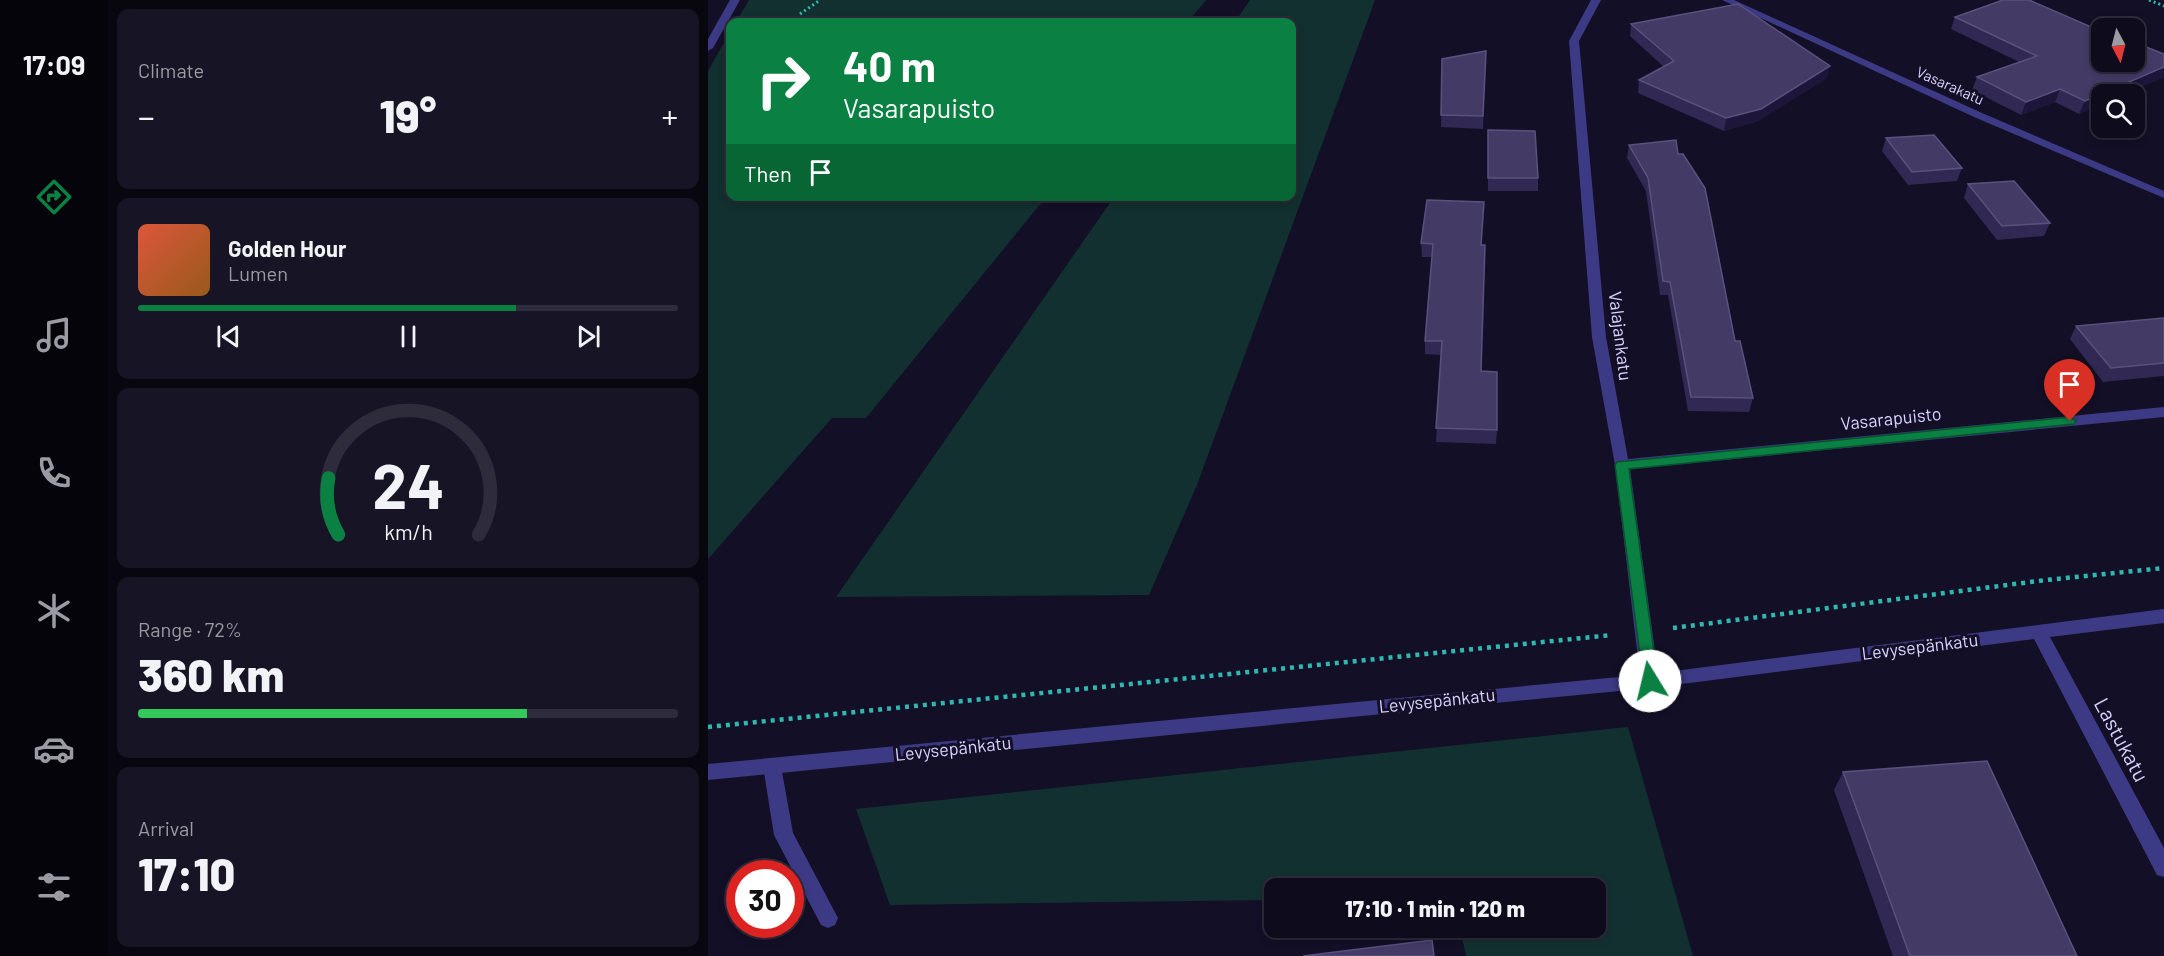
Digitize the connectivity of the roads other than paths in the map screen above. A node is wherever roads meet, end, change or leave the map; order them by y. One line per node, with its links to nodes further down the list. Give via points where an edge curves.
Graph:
1 (735, 0): 4 (street)
2 (1596, 0): 7 (street, Valajankatu, via 1574,41 1599,337)
3 (1726, 0): 5 (street, Vasarakatu)
4 (708, 48)
5 (2164, 195)
6 (2164, 412): 7 (street, Vasarapuisto)
7 (1622, 465): 10 (street, Valajankatu)
8 (2164, 616): 9 (street, Levysepänkatu)
9 (2039, 632): 10 (street, Levysepänkatu); 13 (street, Lastukatu)
10 (1650, 681): 11 (street, Levysepänkatu)
11 (772, 766): 12 (street, Levysepänkatu); 14 (street, via 784,835)
12 (708, 772)
13 (2164, 868)
14 (828, 918)

